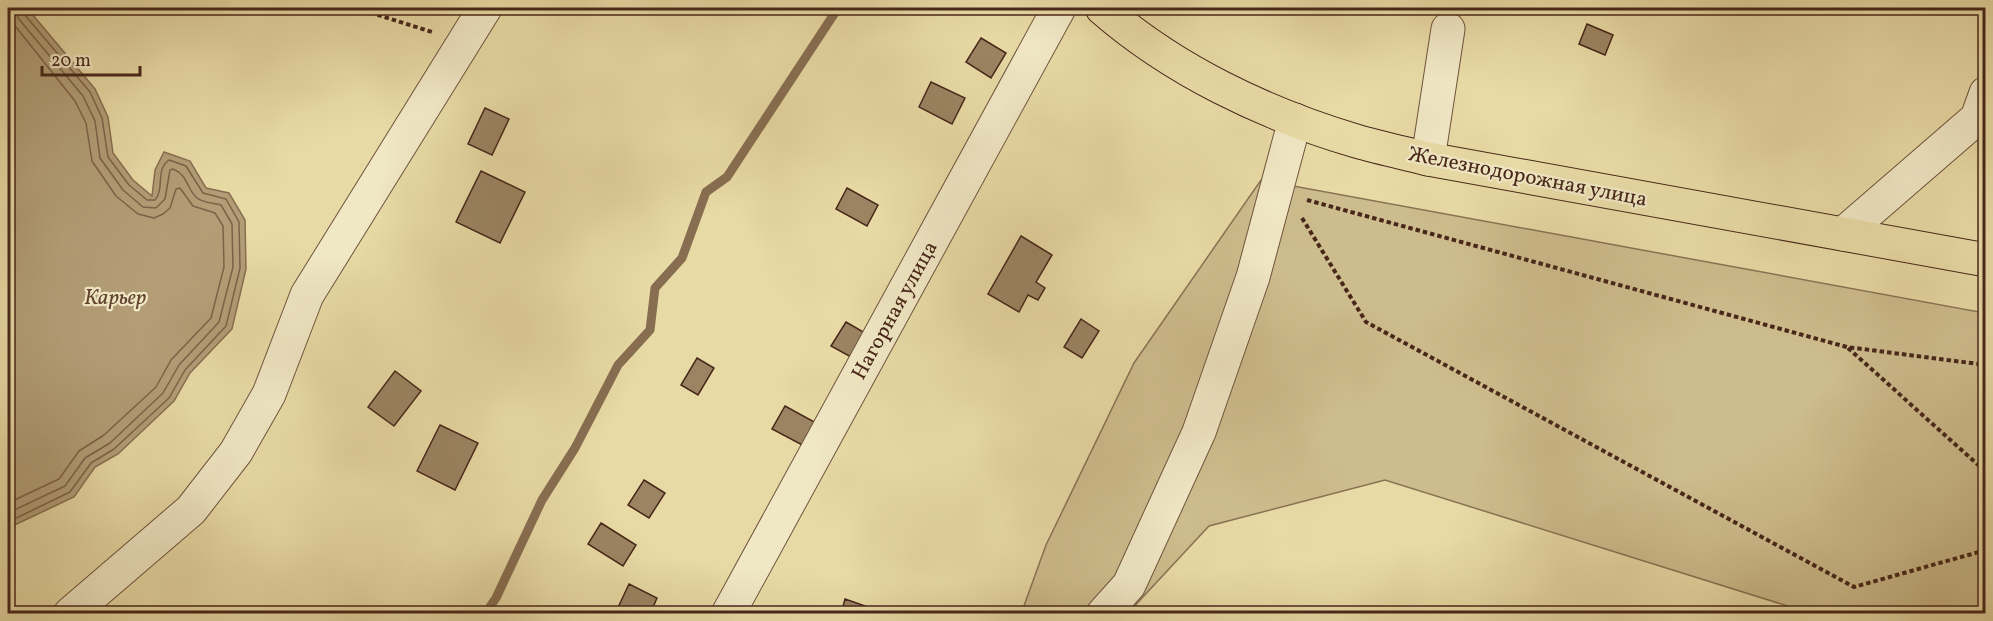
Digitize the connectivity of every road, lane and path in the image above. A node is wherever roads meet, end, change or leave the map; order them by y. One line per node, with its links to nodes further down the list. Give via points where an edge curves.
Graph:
1 (356, 8): 6 (path)
2 (485, 8): 6 (street)
3 (1059, 8): 19 (street, Нагорная улица)
4 (1102, 8): 8 (main road, Железнодорожная улица, via 1173,59 1231,93)
5 (1448, 29): 9 (street)
6 (464, 42): 18 (street, via 307,295 269,394 236,452 191,510)
7 (1986, 93): 11 (street, via 1977,118)
8 (1295, 120): 9 (main road, Железнодорожная улица); 10 (street)
9 (1428, 159): 11 (main road, Железнодорожная улица)
10 (1284, 184): 13 (path); 16 (path, via 1366,322 1854,587); 17 (street, via 1199,432)
11 (1843, 234): 12 (main road, Железнодорожная улица)
12 (1986, 260)
13 (1847, 347): 14 (path); 15 (path)
14 (1986, 365)
15 (1986, 472)
16 (1986, 550)
17 (1128, 599): 20 (street)
18 (70, 614)
19 (728, 614)
20 (1103, 614)

